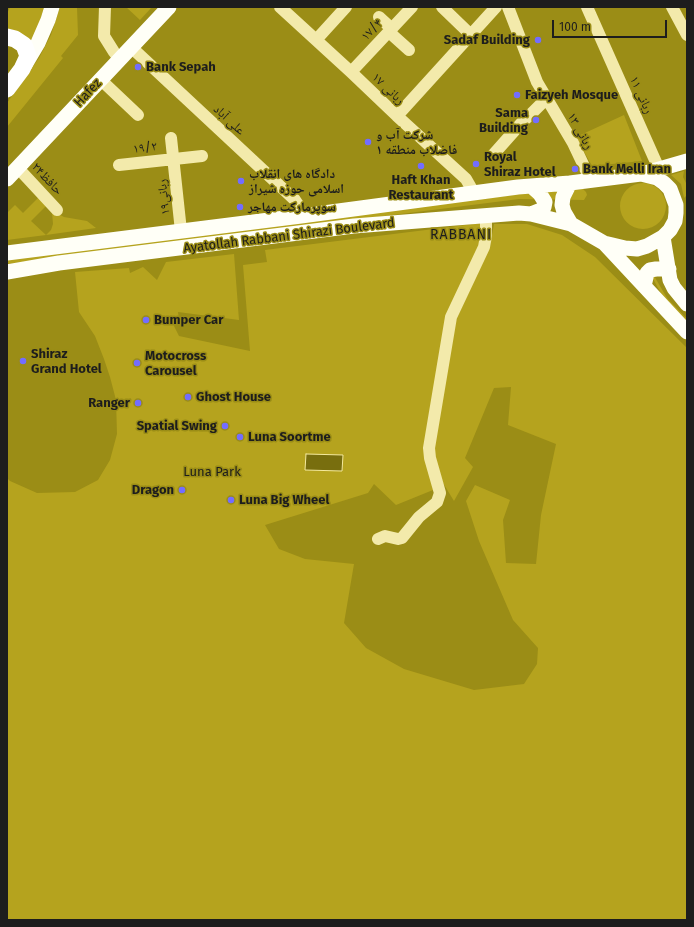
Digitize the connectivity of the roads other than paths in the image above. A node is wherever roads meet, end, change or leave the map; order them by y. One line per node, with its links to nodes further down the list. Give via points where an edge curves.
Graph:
1 (52, 7): 21 (main road, via 38,43)
2 (104, 7): 20 (street, via 104,36)
3 (169, 7): 18 (main road, Hafez)
4 (280, 7): 17 (street, ربانی ۱۷)
5 (346, 7): 17 (street)
6 (412, 7): 13 (street, ۱۷/۴)
7 (442, 7): 15 (street)
8 (508, 7): 25 (street, ربانی ۱۳)
9 (587, 7): 35 (street, ربانی ۱۱)
10 (672, 7): 14 (street)
11 (494, 8): 15 (street)
12 (379, 17): 13 (street)
13 (391, 30): 19 (street); 22 (street, ۱۷/۴)
14 (687, 35)
15 (471, 36): 27 (street)
16 (7, 37): 21 (highway, via 24,45 28,56)
17 (316, 40): 22 (street, ربانی ۱۷)
18 (132, 47): 20 (main road, Hafez); 45 (street, علی آباد, via 295,200)
19 (409, 50)
20 (120, 60): 23 (main road, Hafez)
21 (22, 69): 24 (highway)
22 (351, 72): 27 (street, ربانی ۱۷)
23 (101, 80): 26 (street); 34 (main road, Hafez)
24 (7, 89)
25 (546, 99): 30 (street); 38 (street, ربانی ۱۳)
26 (138, 115)
27 (396, 116): 41 (street, ربانی ۱۷, via 466,179)
28 (171, 138): 31 (street, ربانی۱۹)
29 (202, 156): 31 (street, ۱۹/۲)
30 (492, 156)
31 (173, 159): 33 (street, ۱۹/۲); 49 (street, ربانی۱۹)
32 (687, 161): 35 (main road)
33 (119, 165)
34 (18, 168): 37 (main road, Hafez); 43 (street, حافظ۲۴)
35 (659, 169): 36 (main road)
36 (642, 174): 38 (main road); 47 (main road, via 658,178 670,189 676,205)
37 (7, 179)
38 (591, 180): 39 (main road)
39 (570, 183): 40 (main road, Ayatollah Rabbani Shirazi Boulevard); 48 (main road, via 562,205)
40 (531, 186): 41 (main road, Ayatollah Rabbani Shirazi Boulevard); 44 (main road, via 545,202 541,210)
41 (474, 193): 45 (main road, Ayatollah Rabbani Shirazi Boulevard)
42 (687, 209): 47 (main road)
43 (57, 210)
44 (531, 214): 46 (main road, Ayatollah Rabbani Shirazi Boulevard); 48 (main road, Ayatollah Rabbani Shirazi Boulevard)
45 (301, 216): 49 (main road, Ayatollah Rabbani Shirazi Boulevard)
46 (484, 216): 54 (main road, Ayatollah Rabbani Shirazi Boulevard, via 354,226 59,263); 58 (street, via 484,248 451,317 429,448 440,493 437,502 412,524 402,538 385,536)
47 (674, 221): 50 (main road)
48 (571, 224): 51 (main road)
49 (181, 231): 52 (main road, Ayatollah Rabbani Shirazi Boulevard)
50 (664, 237): 51 (main road, via 637,249); 53 (main road)
51 (604, 243): 55 (main road)
52 (7, 253)
53 (669, 269): 55 (main road, via 650,270); 56 (main road, via 674,288)
54 (7, 272)
55 (644, 286): 57 (main road)
56 (687, 304)
57 (687, 332)
58 (378, 539)

